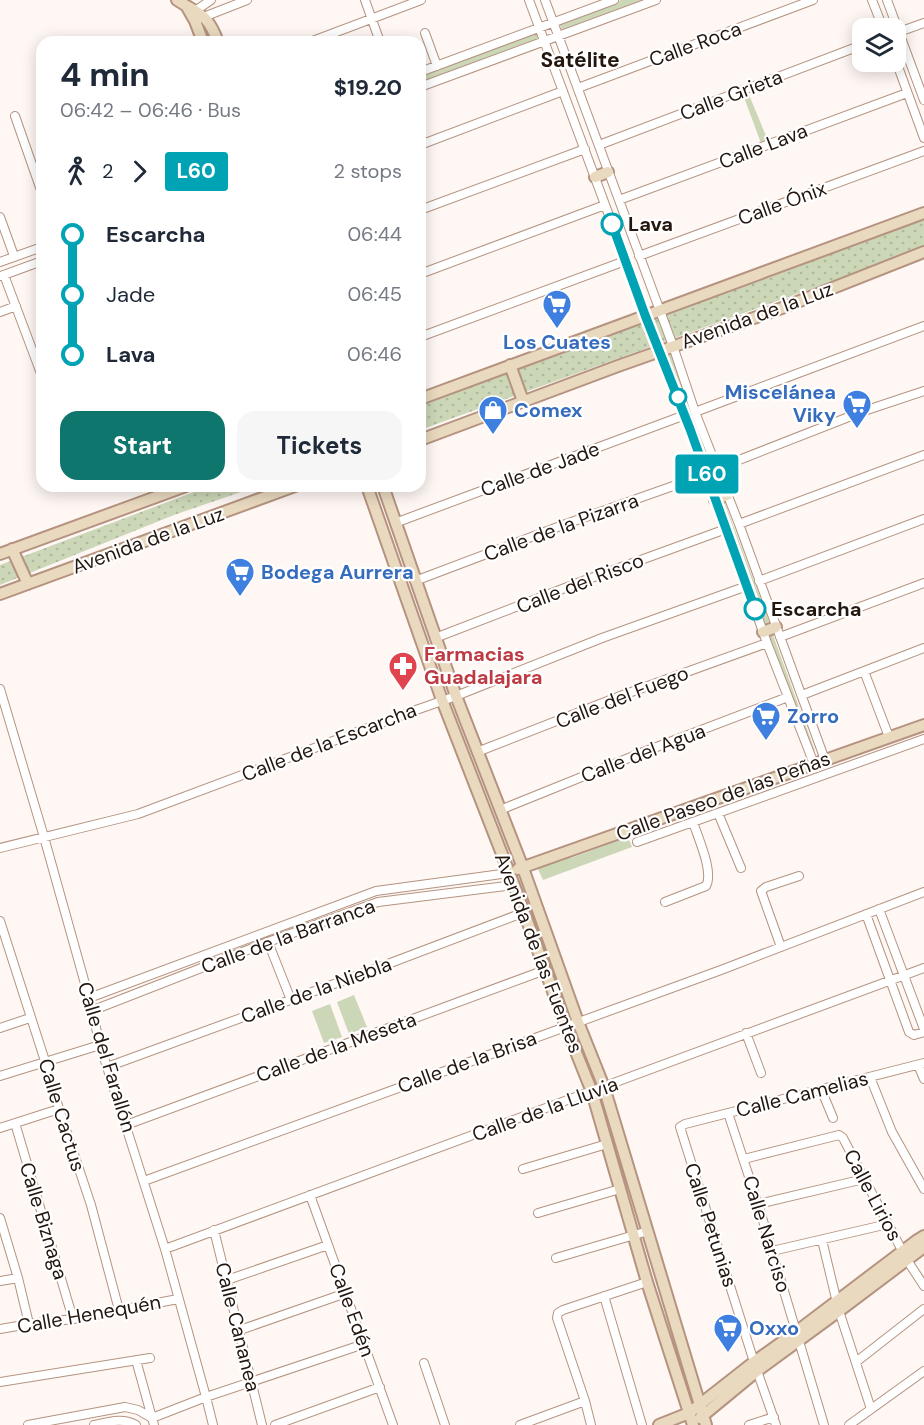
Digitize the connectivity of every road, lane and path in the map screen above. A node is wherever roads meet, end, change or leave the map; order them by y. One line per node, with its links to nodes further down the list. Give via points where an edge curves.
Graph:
1 (211, 0): 12 (street)
2 (247, 0): 12 (street)
3 (365, 0): 13 (street)
4 (421, 0): 13 (street)
5 (529, 0): 18 (street)
6 (545, 0): 16 (street)
7 (614, 0): 16 (street)
8 (656, 0): 25 (street)
9 (813, 0): 34 (street, Calle Roca)
10 (872, 0): 14 (street)
11 (887, 0): 15 (street)
12 (189, 9): 21 (main road); 22 (main road)
13 (372, 18): 23 (street); 24 (street)
14 (879, 18)
15 (892, 18)
16 (554, 22): 18 (street); 25 (street)
17 (924, 23): 19 (street)
18 (540, 28): 26 (street); 29 (street)
19 (906, 30)
20 (425, 33): 29 (street)
21 (200, 36)
22 (216, 36)
23 (326, 36)
24 (379, 36)
25 (559, 36): 26 (street); 34 (street)
26 (544, 41): 32 (street); 35 (street)
27 (852, 49): 41 (street, Calle Grieta)
28 (906, 52): 33 (street)
29 (437, 66): 30 (street)
30 (426, 70)
31 (900, 72): 36 (street)
32 (426, 85)
33 (922, 87): 37 (street)
34 (578, 88): 41 (street)
35 (563, 91): 40 (street); 42 (street)
36 (907, 93): 39 (street); 47 (street, Calle Lava)
37 (924, 100)
38 (15, 116): 45 (street)
39 (924, 138)
40 (426, 143)
41 (599, 145): 44 (street)
42 (585, 149): 46 (street); 49 (street)
43 (924, 151): 55 (street, Calle Ónix)
44 (608, 172): 46 (main road); 47 (street)
45 (36, 177)
46 (595, 177): 48 (street)
47 (619, 200): 55 (street)
48 (605, 205): 56 (street); 59 (street)
49 (426, 208)
50 (924, 213): 62 (main road, Avenida de la Luz)
51 (0, 218): 54 (street)
52 (36, 249): 54 (street)
53 (924, 252): 67 (main road, Avenida de la Luz)
54 (14, 256): 57 (street)
55 (639, 256): 62 (street)
56 (625, 261): 64 (street); 66 (street)
57 (0, 262)
58 (36, 263): 60 (street)
59 (426, 272)
60 (2, 275): 61 (street)
61 (16, 306): 63 (street); 69 (street)
62 (659, 310): 64 (main road, Avenida de la Luz); 67 (street)
63 (0, 312)
64 (645, 315): 68 (street); 70 (main road, Avenida de la Luz)
65 (924, 327): 74 (street)
66 (426, 335)
67 (673, 346): 68 (main road, Avenida de la Luz); 74 (street)
68 (660, 351): 73 (main road, Avenida de la Luz); 75 (street)
69 (36, 360)
70 (510, 365): 72 (main road, Avenida de la Luz); 73 (main road)
71 (924, 391): 78 (street)
72 (426, 397)
73 (523, 401): 76 (main road, Avenida de la Luz)
74 (695, 412): 78 (street)
75 (685, 415): 79 (street); 89 (street, Calle de Jade)
76 (426, 438)
77 (924, 455): 90 (street)
78 (716, 469): 85 (street)
79 (706, 474): 86 (street); 94 (street, Calle de la Pizarra)
80 (169, 492): 92 (main road, Avenida de la Luz)
81 (278, 492): 97 (main road, Avenida de la Luz)
82 (369, 492): 110 (main road, Avenida de las Fuentes)
83 (381, 492): 87 (main road)
84 (385, 492): 87 (main road, Avenida de las Fuentes)
85 (727, 495): 86 (main road); 90 (street)
86 (716, 500): 91 (street)
87 (389, 505): 89 (main road, Avenida de las Fuentes)
88 (924, 519): 95 (street)
89 (395, 523): 94 (main road, Avenida de las Fuentes)
90 (739, 525): 95 (street)
91 (726, 529): 98 (street); 102 (street, Calle del Risco)
92 (12, 549): 93 (main road, Avenida de la Luz); 97 (main road)
93 (0, 554)
94 (415, 580): 102 (main road, Avenida de las Fuentes)
95 (759, 581): 101 (street)
96 (924, 583): 101 (street)
97 (28, 584): 99 (main road, Avenida de la Luz)
98 (747, 586): 100 (street); 108 (street, Calle de la Escarcha)
99 (0, 594)
100 (763, 632): 101 (main road); 103 (street)
101 (778, 632): 107 (street)
102 (435, 638): 108 (main road, Avenida de las Fuentes)
103 (767, 643): 109 (street); 114 (street, Calle del Fuego)
104 (924, 648): 105 (street)
105 (864, 671): 107 (street); 112 (street)
106 (0, 688): 120 (street, Calle del Farallón)
107 (802, 695): 115 (street)
108 (456, 696): 110 (street, Calle de la Escarcha); 114 (main road, Avenida de las Fuentes)
109 (788, 697): 116 (street); 117 (street, Calle del Agua)
110 (442, 700): 120 (street, Calle de la Escarcha, via 138,813); 125 (main road, Avenida de las Fuentes)
111 (924, 725): 112 (main road, Calle Paseo de las Peñas)
112 (889, 737): 115 (main road, Calle Paseo de las Peñas)
113 (924, 740): 118 (street, Calle Paseo de las Peñas)
114 (477, 752): 117 (main road, Avenida de las Fuentes)
115 (825, 760): 116 (main road, Calle Paseo de las Peñas)
116 (814, 764): 123 (main road, Calle Paseo de las Peñas)
117 (500, 810): 123 (main road, Avenida de las Fuentes)
118 (718, 813): 119 (street, Calle Paseo de las Peñas); 124 (street)
119 (693, 822): 121 (street, Calle Paseo de las Peñas); 130 (street, via 709,881 706,886)
120 (44, 837): 122 (street, Calle de la Escarcha); 141 (street, Calle del Farallón)
121 (637, 842)
122 (0, 848)
123 (523, 868): 125 (main road, Calle de la Barranca); 127 (main road, Avenida de las Fuentes)
124 (741, 868)
125 (509, 873): 128 (main road, Avenida de las Fuentes); 141 (street, Calle de la Barranca, via 376,891)
126 (799, 876): 136 (street, via 761,891)
127 (527, 881): 128 (main road, Calle de la Barranca); 145 (main road, Avenida de las Fuentes)
128 (514, 885): 132 (main road, Avenida de las Fuentes); 135 (street, Calle de la Barranca, via 378,902)
129 (924, 892): 131 (street, Calle de la Brisa)
130 (665, 902)
131 (879, 909): 133 (street, Calle de la Brisa); 139 (street)
132 (525, 912): 138 (main road, Avenida de las Fuentes); 142 (street, Calle de la Niebla)
133 (866, 914): 136 (street, Calle de la Brisa); 140 (street)
134 (0, 921): 144 (street, Calle Cactus)
135 (268, 942): 142 (street); 143 (street, Calle de la Barranca)
136 (781, 947): 145 (street, Calle de la Brisa)
137 (924, 968): 139 (street, Calle de la Lluvia)
138 (545, 970): 146 (main road, Avenida de las Fuentes); 165 (street, Calle de la Meseta)
139 (904, 975): 140 (street, Calle de la Lluvia); 148 (street)
140 (890, 980): 148 (street, via 909,1032 912,1035); 149 (street, Calle de la Lluvia)
141 (89, 998): 143 (street, Calle del Farallón)
142 (291, 1000): 153 (street, Calle de la Niebla)
143 (91, 1011): 150 (street, Calle del Farallón)
144 (30, 1018): 147 (street); 151 (street, Calle Cactus)
145 (578, 1022): 146 (street, Calle de la Brisa); 158 (main road, Avenida de las Fuentes)
146 (566, 1027): 160 (main road, Avenida de las Fuentes); 172 (street, Calle de la Brisa)
147 (0, 1028)
148 (924, 1031)
149 (746, 1033): 154 (street); 158 (street, Calle de la Lluvia)
150 (100, 1045): 151 (street); 153 (street, Calle del Farallón)
151 (45, 1061): 155 (street); 161 (street, Calle Cactus)
152 (921, 1064): 156 (street, Calle Camelias); 157 (street)
153 (107, 1067): 165 (street, Calle del Farallón)
154 (761, 1073)
155 (0, 1076)
156 (870, 1077): 159 (street, Calle Camelias); 174 (street, via 892,1132)
157 (924, 1079)
158 (604, 1087): 160 (street, Calle de la Lluvia); 181 (main road, Avenida de las Fuentes)
159 (821, 1089): 162 (street, Calle Camelias); 163 (street)
160 (592, 1092): 168 (main road, Avenida de las Fuentes); 175 (street, Calle de la Lluvia)
161 (59, 1109): 164 (street); 202 (street, Calle Cactus, via 91,1205)
162 (729, 1113): 166 (street, Calle Camelias); 169 (street, Calle Narciso)
163 (833, 1118)
164 (15, 1123): 167 (street); 203 (street, Calle Biznaga)
165 (126, 1125): 172 (street, Calle del Farallón)
166 (680, 1127): 213 (street, Calle Petunias)
167 (0, 1128)
168 (607, 1144): 170 (street); 173 (main road, Avenida de las Fuentes)
169 (744, 1159): 171 (street, Calle Lirios, via 839,1135); 176 (street, Calle Narciso)
170 (523, 1169)
171 (864, 1179): 176 (street); 179 (street, Calle Lirios)
172 (144, 1181): 188 (street, Calle del Farallón)
173 (620, 1189): 177 (street); 183 (main road, Avenida de las Fuentes)
174 (924, 1189)
175 (310, 1195): 180 (street, Calle de la Lluvia); 186 (street, Calle Edén)
176 (758, 1204): 189 (street, Calle Narciso)
177 (538, 1213)
178 (0, 1218): 182 (street)
179 (888, 1224): 185 (street); 190 (street, Calle Lirios)
180 (214, 1230): 188 (street, Calle de la Lluvia); 193 (street, Calle Cananea)
181 (648, 1231): 183 (street); 221 (main road, Avenida de las Fuentes)
182 (3, 1235): 192 (street)
183 (634, 1235): 191 (street); 195 (main road, Avenida de las Fuentes)
184 (924, 1236): 190 (main road)
185 (822, 1240): 189 (street); 200 (street)
186 (328, 1245): 193 (street); 197 (street, Calle Edén)
187 (924, 1247): 190 (main road)
188 (165, 1249): 199 (street, Calle del Farallón)
189 (772, 1251): 207 (street, Calle Narciso)
190 (905, 1256): 196 (street, Calle Lirios); 200 (main road)
191 (556, 1258)
192 (18, 1278): 194 (street); 204 (street)
193 (227, 1280): 206 (street, Calle Cananea)
194 (0, 1281)
195 (647, 1282): 198 (street); 224 (main road, Avenida de las Fuentes)
196 (924, 1286)
197 (346, 1293): 206 (street); 208 (street, Calle Edén)
198 (604, 1296): 219 (street, via 562,1310 557,1318); 235 (street)
199 (178, 1299): 202 (street, Calle Henequén); 218 (street, Calle del Farallón)
200 (838, 1306): 207 (main road); 211 (street)
201 (924, 1309): 211 (street)
202 (119, 1310): 203 (street, Calle Henequén)
203 (73, 1319): 204 (street, Calle Henequén)
204 (29, 1324): 205 (street, Calle Henequén)
205 (0, 1329)
206 (240, 1330): 216 (street, Calle Cananea)
207 (798, 1336): 213 (main road); 238 (street, Calle Narciso)
208 (364, 1344): 216 (street); 217 (street, Calle Edén)
209 (150, 1358): 210 (street)
210 (136, 1360): 215 (street); 222 (street)
211 (856, 1362): 220 (street)
212 (424, 1363): 232 (street)
213 (755, 1366): 221 (main road); 223 (street, Calle Petunias)
214 (924, 1372): 220 (street)
215 (0, 1382)
216 (252, 1382): 218 (street); 229 (street, Calle Cananea)
217 (380, 1387): 230 (street); 231 (street, Calle Edén)
218 (207, 1397): 222 (street); 228 (street, Calle del Farallón)
219 (585, 1401): 233 (street); 234 (street)
220 (871, 1409): 239 (street)
221 (704, 1415): 224 (main road)
222 (153, 1421): 225 (street, via 138,1410 125,1407)
223 (775, 1421): 237 (street)
224 (690, 1422): 236 (main road)
225 (28, 1425)
226 (94, 1425): 227 (street, via 120,1420)
227 (136, 1425)
228 (213, 1425)
229 (262, 1425)
230 (275, 1425)
231 (393, 1425)
232 (446, 1425)
233 (520, 1425)
234 (591, 1425)
235 (642, 1425)
236 (659, 1425)
237 (749, 1425)
238 (824, 1425)
239 (849, 1425)

